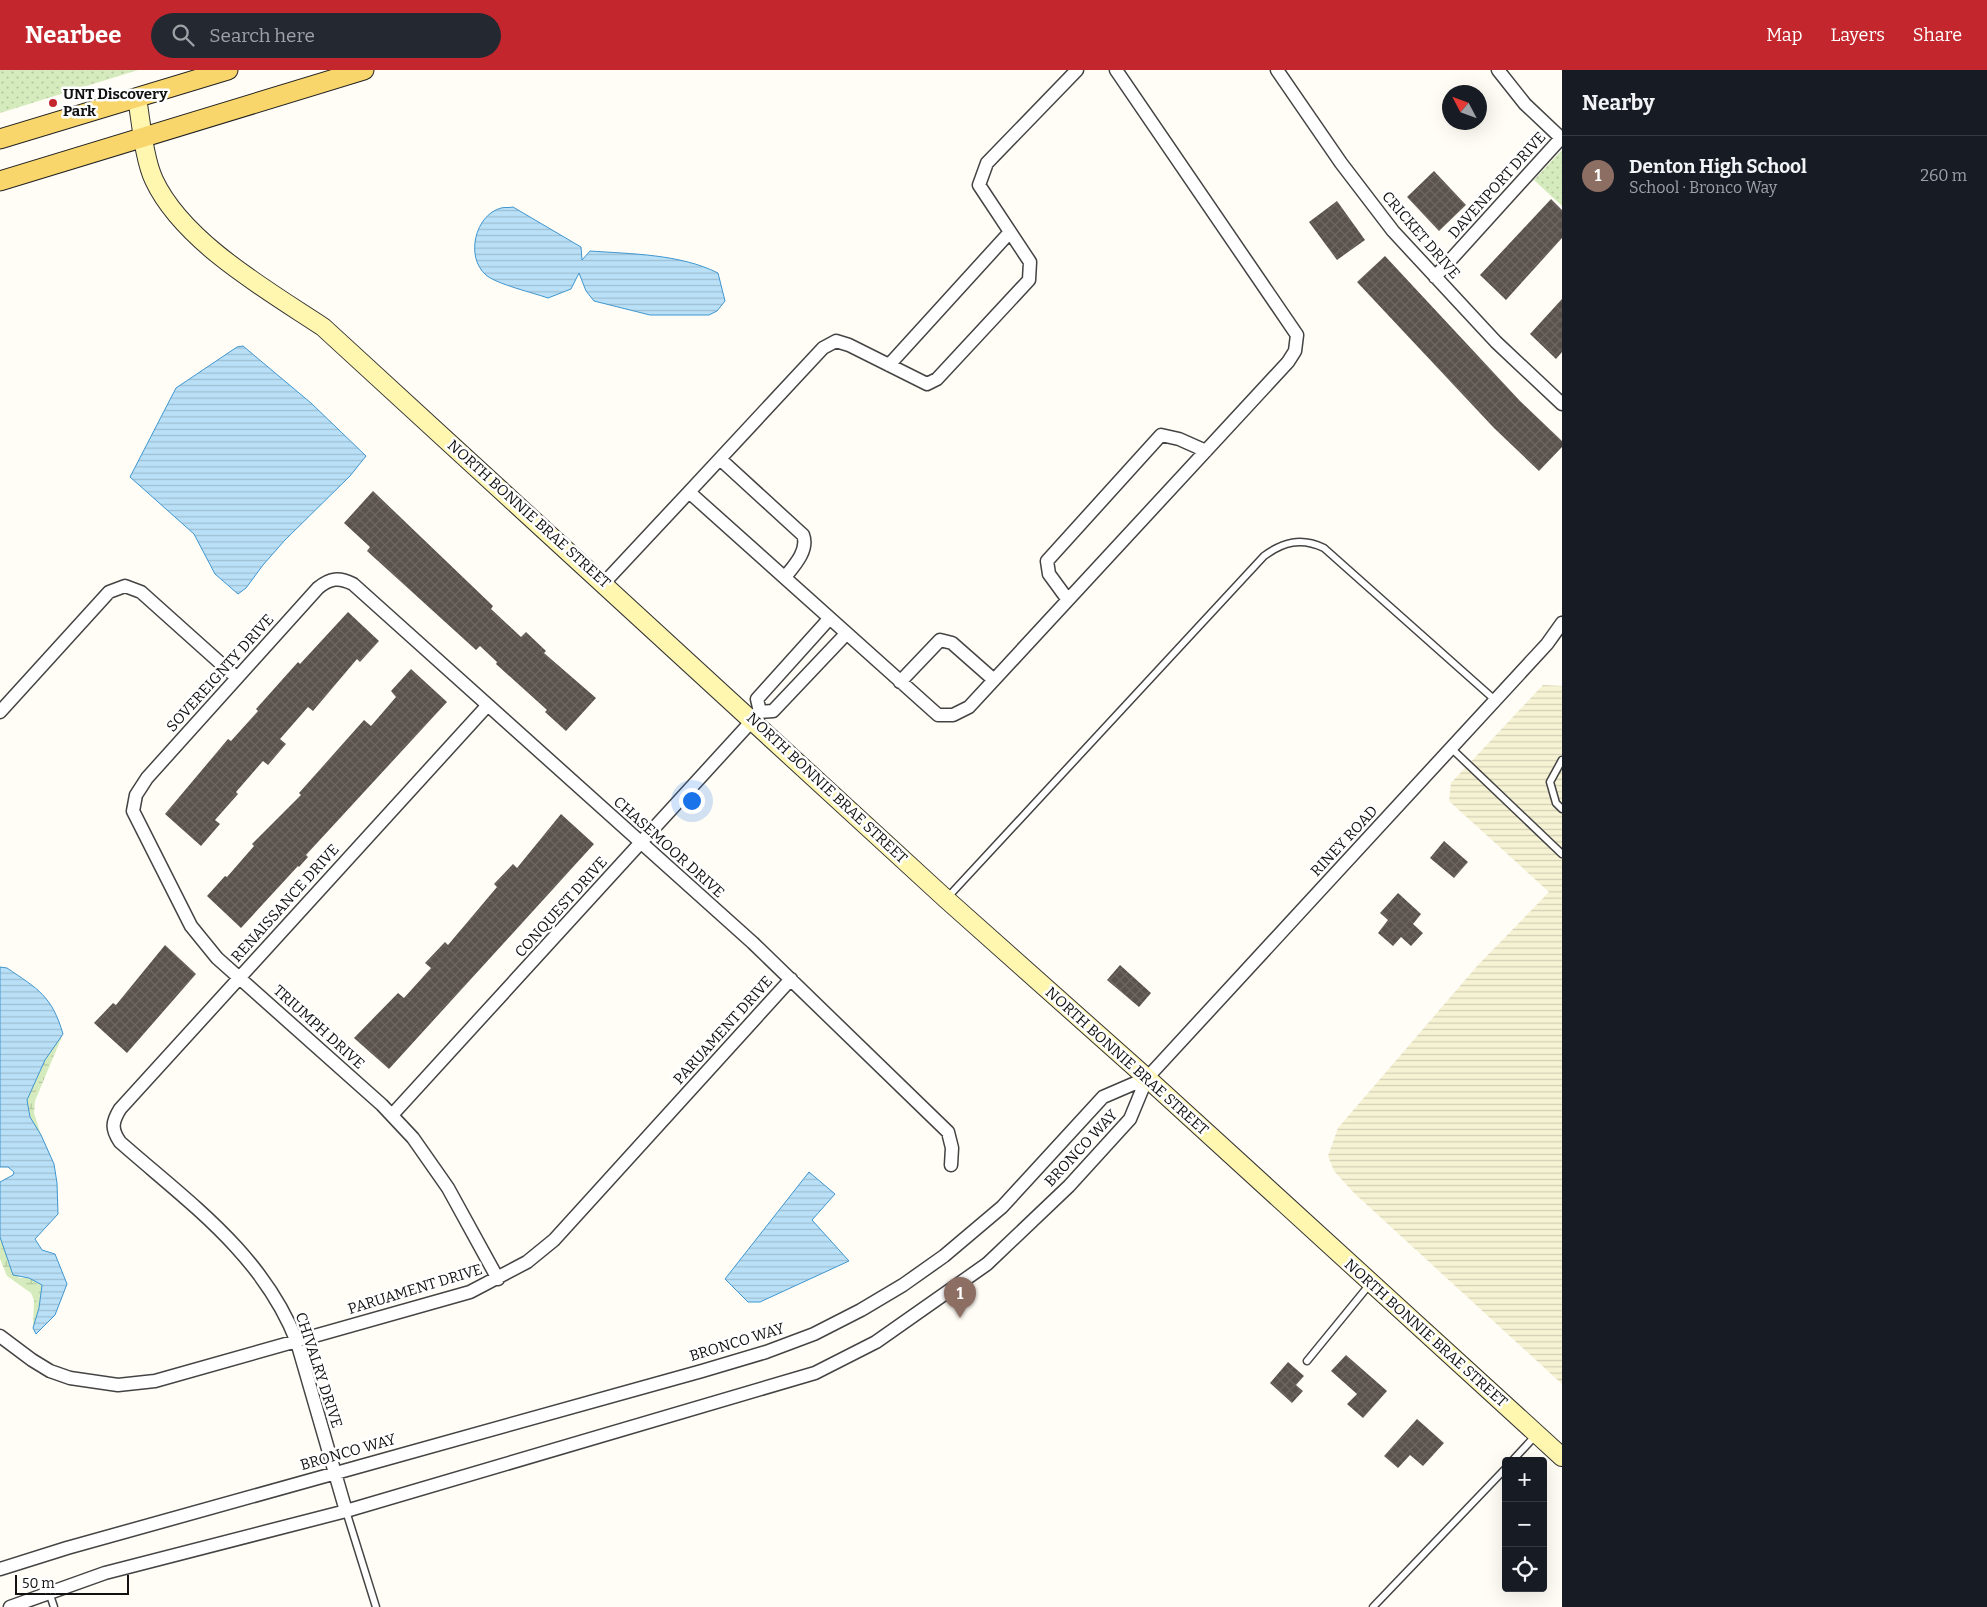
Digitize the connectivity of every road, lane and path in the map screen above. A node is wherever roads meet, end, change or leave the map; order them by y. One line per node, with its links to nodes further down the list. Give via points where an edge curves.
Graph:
1 (228, 70): 7 (main road)
2 (364, 70): 8 (main road)
3 (1077, 70): 12 (street, via 987,163 979,185)
4 (1116, 70): 16 (street, via 1297,335 1295,351 1288,362)
5 (1277, 70): 13 (street, CRICKET DRIVE, via 1365,195)
6 (1498, 70): 9 (street, via 1525,104)
7 (137, 98): 8 (main road, NORTH BONNIE BRAE STREET); 10 (main road)
8 (144, 137): 11 (main road); 21 (main road, NORTH BONNIE BRAE STREET, via 153,179 180,222 249,278 324,327)
9 (1562, 137): 13 (street, DAVENPORT DRIVE)
10 (0, 139)
11 (0, 181)
12 (1010, 232): 14 (street); 14 (street, via 1030,262 1029,280 937,379 927,384)
13 (1435, 277): 15 (street, CRICKET DRIVE)
14 (890, 365): 17 (street, via 836,341 823,348)
15 (1562, 405)
16 (1206, 451): 22 (street); 22 (street, via 1161,435 1047,561 1050,574)
17 (720, 459): 18 (street); 19 (street, via 803,535 805,541 798,562)
18 (689, 492): 19 (street); 21 (street)
19 (785, 577): 23 (street)
20 (334, 579): 26 (street, SOVEREIGNTY DRIVE, via 318,588); 30 (street, CHASEMOOR DRIVE, via 353,584)
21 (604, 583): 32 (main road, NORTH BONNIE BRAE STREET)
22 (1068, 600): 27 (street)
23 (829, 619): 25 (street); 32 (street, via 757,699)
24 (1562, 623): 29 (street, RINEY ROAD)
25 (846, 634): 28 (street); 32 (street, via 773,711)
26 (237, 678): 31 (street, via 141,592 125,586 109,592); 35 (street, SOVEREIGNTY DRIVE, via 147,778)
27 (994, 680): 28 (street, via 969,708 954,715 938,715); 28 (street, via 952,643 940,640)
28 (900, 682)
29 (1495, 700): 33 (street, RINEY ROAD); 39 (lane, via 1324,548 1314,543 1290,541 1264,556)
30 (487, 706): 37 (street, CHASEMOOR DRIVE); 40 (street, RENAISSANCE DRIVE)
31 (0, 712)
32 (757, 716): 37 (street, CONQUEST DRIVE); 39 (main road, NORTH BONNIE BRAE STREET)
33 (1451, 748): 38 (lane); 42 (street, RINEY ROAD)
34 (1562, 760): 36 (lane, via 1550,782 1556,804)
35 (136, 795): 40 (street, TRIUMPH DRIVE, via 133,811 192,926 208,948)
36 (1562, 809)
37 (641, 843): 41 (street, CHASEMOOR DRIVE); 43 (street, CONQUEST DRIVE)
38 (1562, 854)
39 (946, 899): 42 (main road, NORTH BONNIE BRAE STREET)
40 (239, 977): 43 (street, TRIUMPH DRIVE); 44 (street, RENAISSANCE DRIVE, via 120,1109)
41 (791, 979): 45 (street, CHASEMOOR DRIVE, via 948,1132); 46 (street, PARUAMENT DRIVE, via 554,1240 527,1262)
42 (1147, 1078): 47 (main road, NORTH BONNIE BRAE STREET); 54 (street, BRONCO WAY, via 1102,1097 1002,1207 944,1256 862,1310 814,1334 721,1365); 56 (street, BRONCO WAY, via 1130,1119 1029,1226 987,1264 876,1342 814,1373)
43 (392, 1115): 46 (street, TRIUMPH DRIVE, via 413,1138 448,1188)
44 (112, 1125): 49 (street, CHIVALRY DRIVE, via 120,1142 236,1245 276,1298)
45 (951, 1164)
46 (498, 1279): 49 (street, PARUAMENT DRIVE, via 470,1292)
47 (1371, 1283): 50 (lane); 51 (main road, NORTH BONNIE BRAE STREET)
48 (0, 1336): 49 (street, PARUAMENT DRIVE, via 50,1371 92,1383 118,1385 155,1381)
49 (297, 1342): 54 (street, CHIVALRY DRIVE)
50 (1307, 1361)
51 (1537, 1434): 52 (lane); 53 (main road, NORTH BONNIE BRAE STREET)
52 (1516, 1457)
53 (1562, 1457)
54 (335, 1472): 56 (street, CHIVALRY DRIVE); 57 (street, BRONCO WAY)
55 (1502, 1472): 62 (lane)
56 (346, 1511): 58 (street, BRONCO WAY, via 105,1573); 61 (lane)
57 (0, 1569)
58 (49, 1592): 59 (street, BRONCO WAY); 60 (lane)
59 (10, 1607)
60 (54, 1607)
61 (376, 1607)
62 (1373, 1607)

